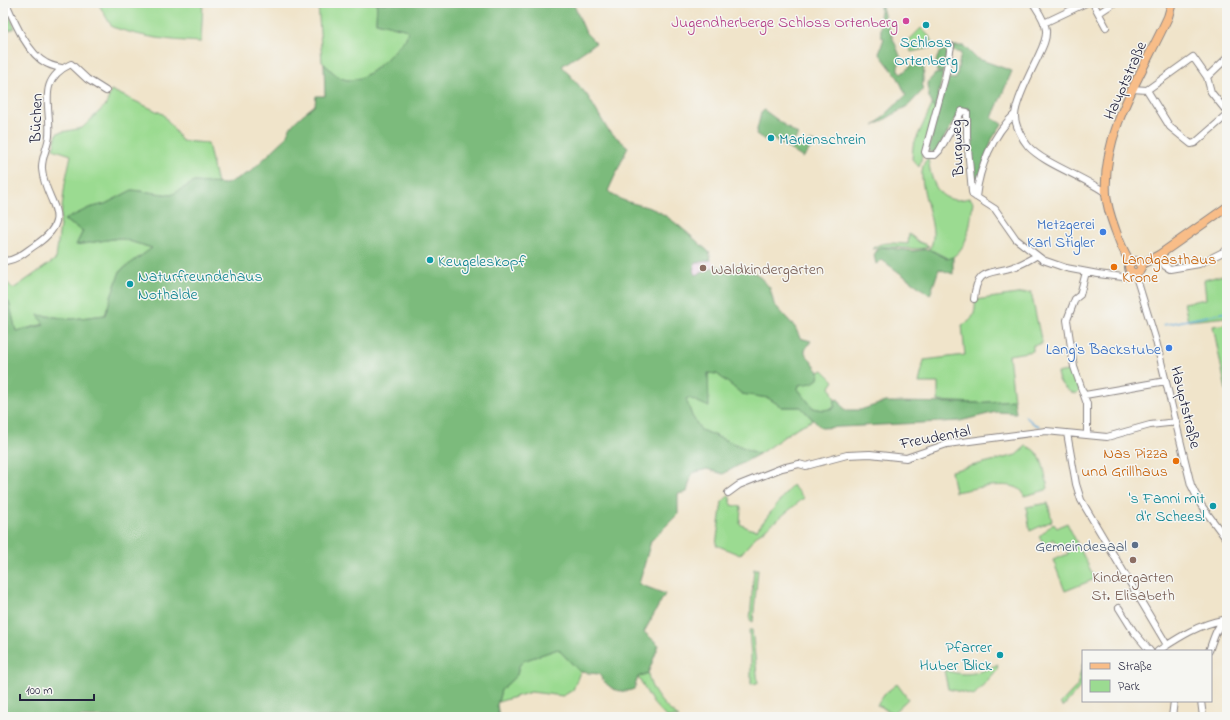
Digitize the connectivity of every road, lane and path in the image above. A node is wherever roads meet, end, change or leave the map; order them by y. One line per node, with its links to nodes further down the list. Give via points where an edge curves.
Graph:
1 (6, 3): 12 (street, via 14,22 38,57 46,63)
2 (1032, 3): 8 (street)
3 (1086, 3): 8 (street)
4 (1093, 3): 7 (street)
5 (1114, 3): 7 (street)
6 (1172, 3): 14 (main road, Hauptstraße, via 1160,34)
7 (1099, 13): 9 (street)
8 (1044, 22): 18 (street, via 1044,44 1028,77)
9 (1106, 27)
10 (952, 46): 20 (street, Burgweg, via 926,152 931,156 939,151 962,111 967,112 969,169 972,192)
11 (1227, 58): 13 (street)
12 (62, 68): 16 (street, via 70,64); 25 (street, Büchen, via 47,90 49,135 42,164 45,183 57,213 57,220 48,236 16,259)
13 (1207, 77): 15 (street, via 1193,57); 17 (street, via 1211,92)
14 (1132, 89): 15 (street); 19 (main road, Hauptstraße, via 1112,143)
15 (1147, 90): 17 (street, via 1170,127 1191,144)
16 (106, 91)
17 (1227, 113)
18 (1015, 114): 19 (street, via 1018,129 1032,149 1043,158); 20 (street, via 995,138)
19 (1106, 193): 26 (main road, Hauptstraße, via 1111,218)
20 (976, 197): 24 (street, Burgweg, via 995,209 1016,239)
21 (1227, 207): 23 (main road)
22 (1227, 250): 23 (street, via 1199,264 1170,269 1165,266)
23 (1159, 255): 27 (main road)
24 (1036, 256): 28 (street, Burgweg, via 1066,268); 30 (street, via 1013,268 984,274 979,280)
25 (4, 259)
26 (1130, 262): 27 (main road, via 1136,261); 29 (main road, via 1128,268)
27 (1140, 265): 29 (main road, via 1140,270)
28 (1086, 272): 29 (street, Burgweg, via 1123,277); 32 (street, via 1080,295 1075,299 1067,320 1074,368)
29 (1135, 273): 31 (street, Hauptstraße)
30 (974, 299)
31 (1166, 381): 32 (street); 33 (street, Hauptstraße)
32 (1084, 395): 35 (street, via 1088,414)
33 (1177, 422): 35 (street, Freudental, via 1150,425 1107,437); 37 (street, Hauptstraße, via 1191,485 1201,505)
34 (1067, 433): 35 (street, Freudental); 36 (street, Freudental, via 1046,431 947,444 906,458 852,454 806,466 799,464 745,482); 40 (street, via 1081,500)
35 (1087, 435)
36 (728, 493)
37 (1227, 540)
38 (1119, 608): 41 (street)
39 (1225, 619): 40 (street, via 1210,622); 43 (street)
40 (1167, 645): 42 (street)
41 (1149, 650)
42 (1160, 650)
43 (1210, 650)
44 (1174, 702): 46 (street)
45 (1201, 702): 47 (street)
46 (1172, 717)
47 (1203, 717)

